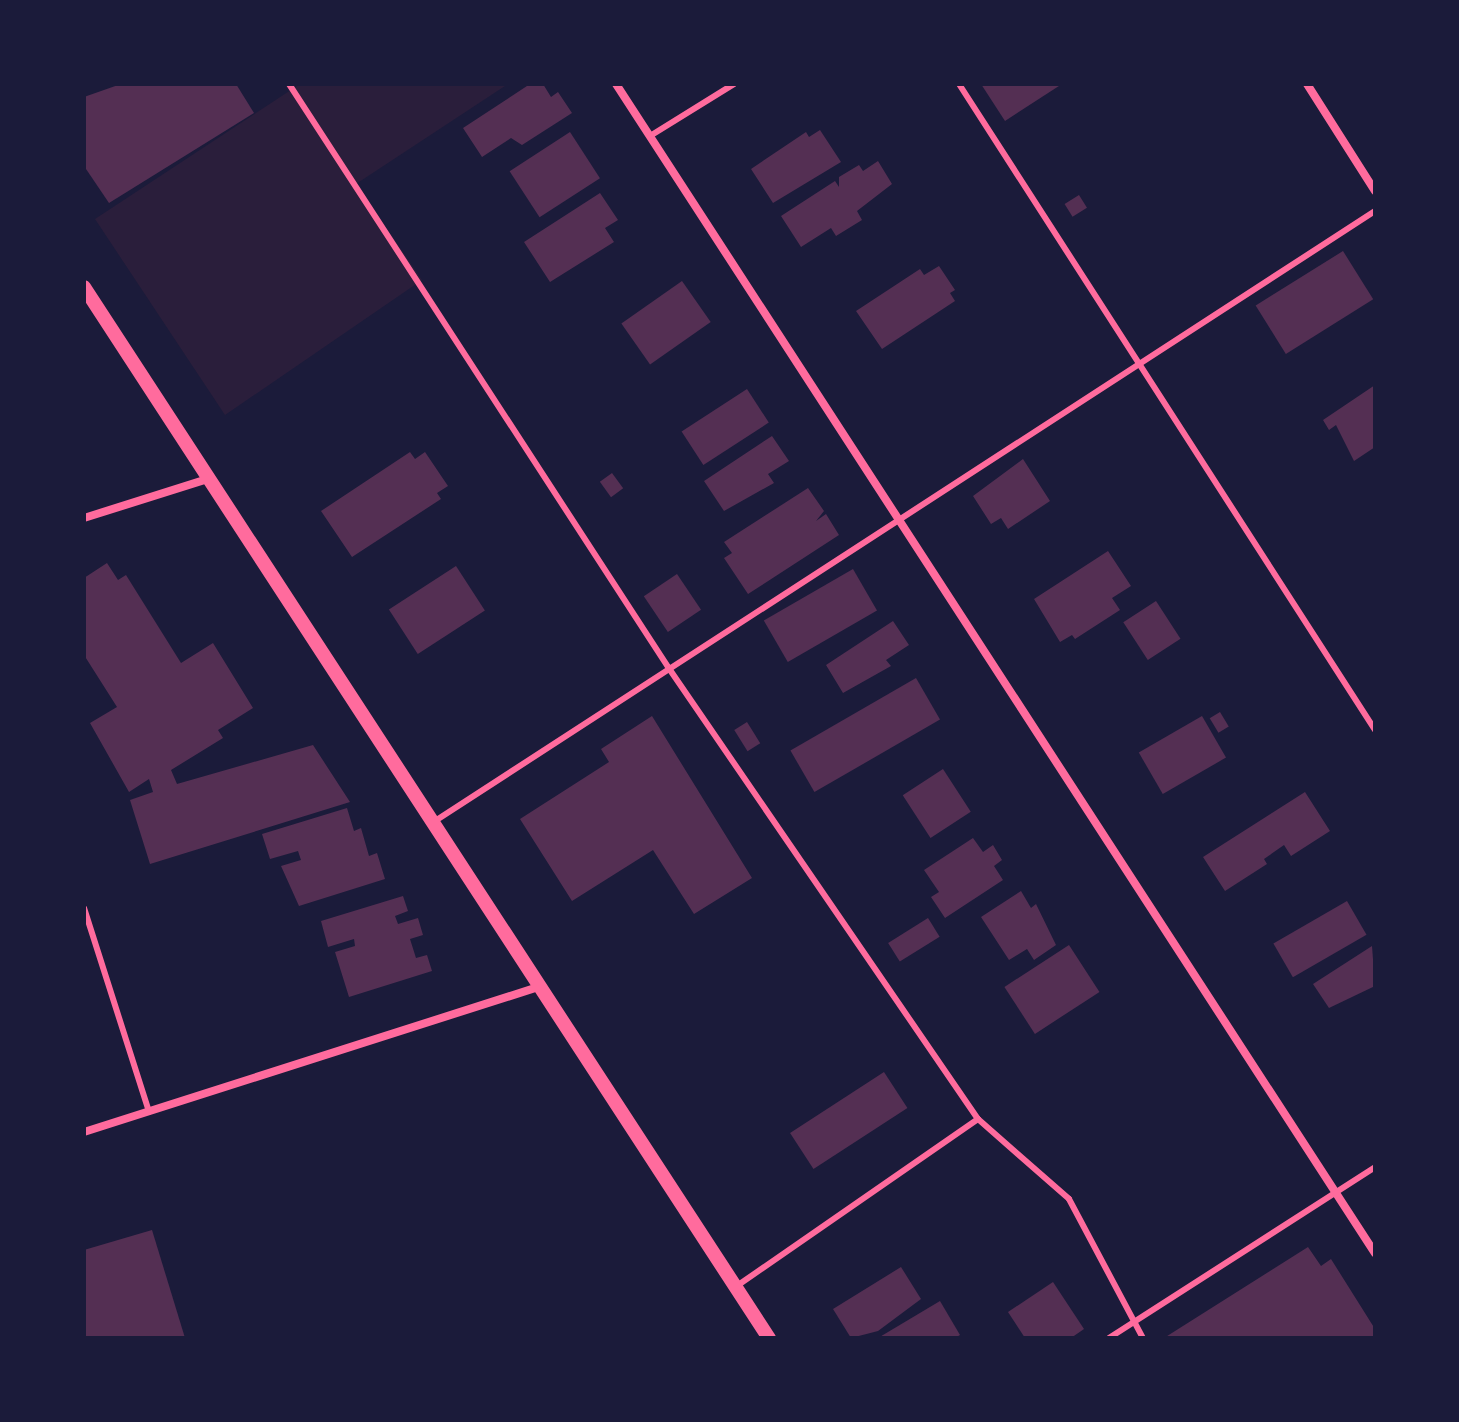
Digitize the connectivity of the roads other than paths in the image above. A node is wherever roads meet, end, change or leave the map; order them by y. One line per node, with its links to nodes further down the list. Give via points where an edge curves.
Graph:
1 (289, 84): 14 (lane)
2 (616, 84): 6 (street)
3 (734, 84): 6 (lane)
4 (959, 84): 10 (lane)
5 (1307, 84): 7 (street)
6 (650, 136): 13 (street)
7 (1375, 190)
8 (1375, 211): 10 (lane)
9 (84, 287): 11 (street)
10 (1141, 365): 13 (lane); 15 (lane)
11 (208, 479): 12 (street); 16 (street)
12 (84, 518)
13 (899, 520): 14 (lane); 23 (street)
14 (668, 667): 16 (lane); 20 (lane)
15 (1375, 730)
16 (432, 823): 18 (street)
17 (84, 909): 19 (lane)
18 (539, 987): 19 (street); 25 (street)
19 (149, 1112): 21 (street)
20 (978, 1119): 25 (lane); 26 (lane, via 1069,1199)
21 (84, 1132)
22 (1375, 1167): 23 (lane)
23 (1336, 1192): 24 (street); 26 (lane)
24 (1375, 1253)
25 (736, 1287): 27 (street)
26 (1136, 1320): 28 (lane); 29 (lane)
27 (769, 1338)
28 (1109, 1338)
29 (1143, 1338)

